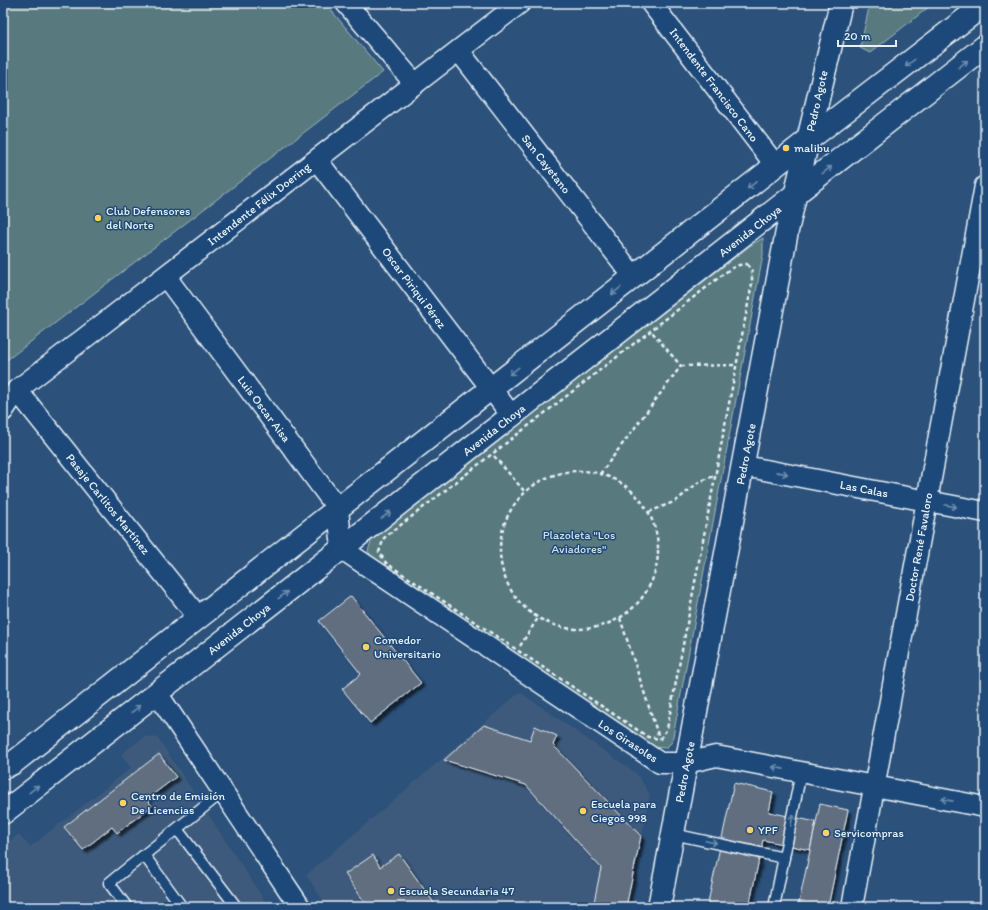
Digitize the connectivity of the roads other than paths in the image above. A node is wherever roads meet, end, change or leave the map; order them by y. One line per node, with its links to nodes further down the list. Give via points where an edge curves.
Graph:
1 (346, 3): 8 (street)
2 (520, 3): 7 (street, Intendente Félix Doering)
3 (652, 3): 11 (street, Intendente Francisco Cano)
4 (840, 3): 9 (main road, Pedro Agote)
5 (985, 4): 9 (main road, one-way to 9)
6 (985, 46): 13 (main road, Avenida Choya, one-way to 6)
7 (458, 51): 8 (street, Intendente Félix Doering); 15 (street, San Cayetano)
8 (415, 84): 10 (street, Intendente Félix Doering)
9 (808, 140): 11 (main road); 13 (main road, Pedro Agote)
10 (317, 160): 14 (street, Intendente Félix Doering); 16 (street, Oscar Piriqui Pérez)
11 (776, 166): 15 (main road, one-way to 15)
12 (985, 186): 21 (street, Doctor René Favaloro)
13 (796, 194): 19 (main road, Avenida Choya); 20 (main road, Pedro Agote)
14 (166, 277): 17 (street, Intendente Félix Doering); 22 (street, Luis Oscar Aisa)
15 (634, 277): 16 (main road, one-way to 16)
16 (491, 389): 19 (street, Oscar Piriqui Pérez); 22 (main road)
17 (17, 390): 18 (street, Intendente Félix Doering); 25 (street, Pasaje Carlitos Martínez)
18 (3, 410)
19 (512, 416): 24 (main road, Avenida Choya, one-way to 19, via 487,447)
20 (744, 466): 21 (street, Las Calas, one-way to 21); 27 (main road, Pedro Agote)
21 (927, 501): 23 (street, Las Calas, one-way to 23); 30 (street, Doctor René Favaloro)
22 (338, 509): 24 (street); 25 (main road)
23 (985, 512)
24 (342, 549): 26 (main road, Avenida Choya, one-way to 24); 27 (street, Los Girasoles, via 660,763)
25 (199, 618): 28 (main road, via 14,763)
26 (157, 693): 31 (street); 33 (main road, Avenida Choya, one-way to 26)
27 (686, 763): 29 (street, Los Girasoles, one-way to 27, via 716,756); 35 (main road, Pedro Agote)
28 (3, 768)
29 (801, 772): 30 (street, Los Girasoles); 37 (lane, one-way to 29)
30 (875, 786): 32 (street, Los Girasoles, one-way to 30); 44 (street, Doctor René Favaloro)
31 (224, 792): 34 (lane); 41 (street)
32 (985, 807)
33 (3, 813)
34 (177, 830): 36 (lane); 40 (lane, via 235,905)
35 (673, 834): 37 (lane, one-way to 37); 42 (main road, Pedro Agote)
36 (144, 855): 38 (lane, via 109,883); 39 (lane)
37 (784, 858): 43 (lane)
38 (127, 907)
39 (182, 907)
40 (233, 907)
41 (300, 907)
42 (659, 907)
43 (774, 907)
44 (852, 907)

